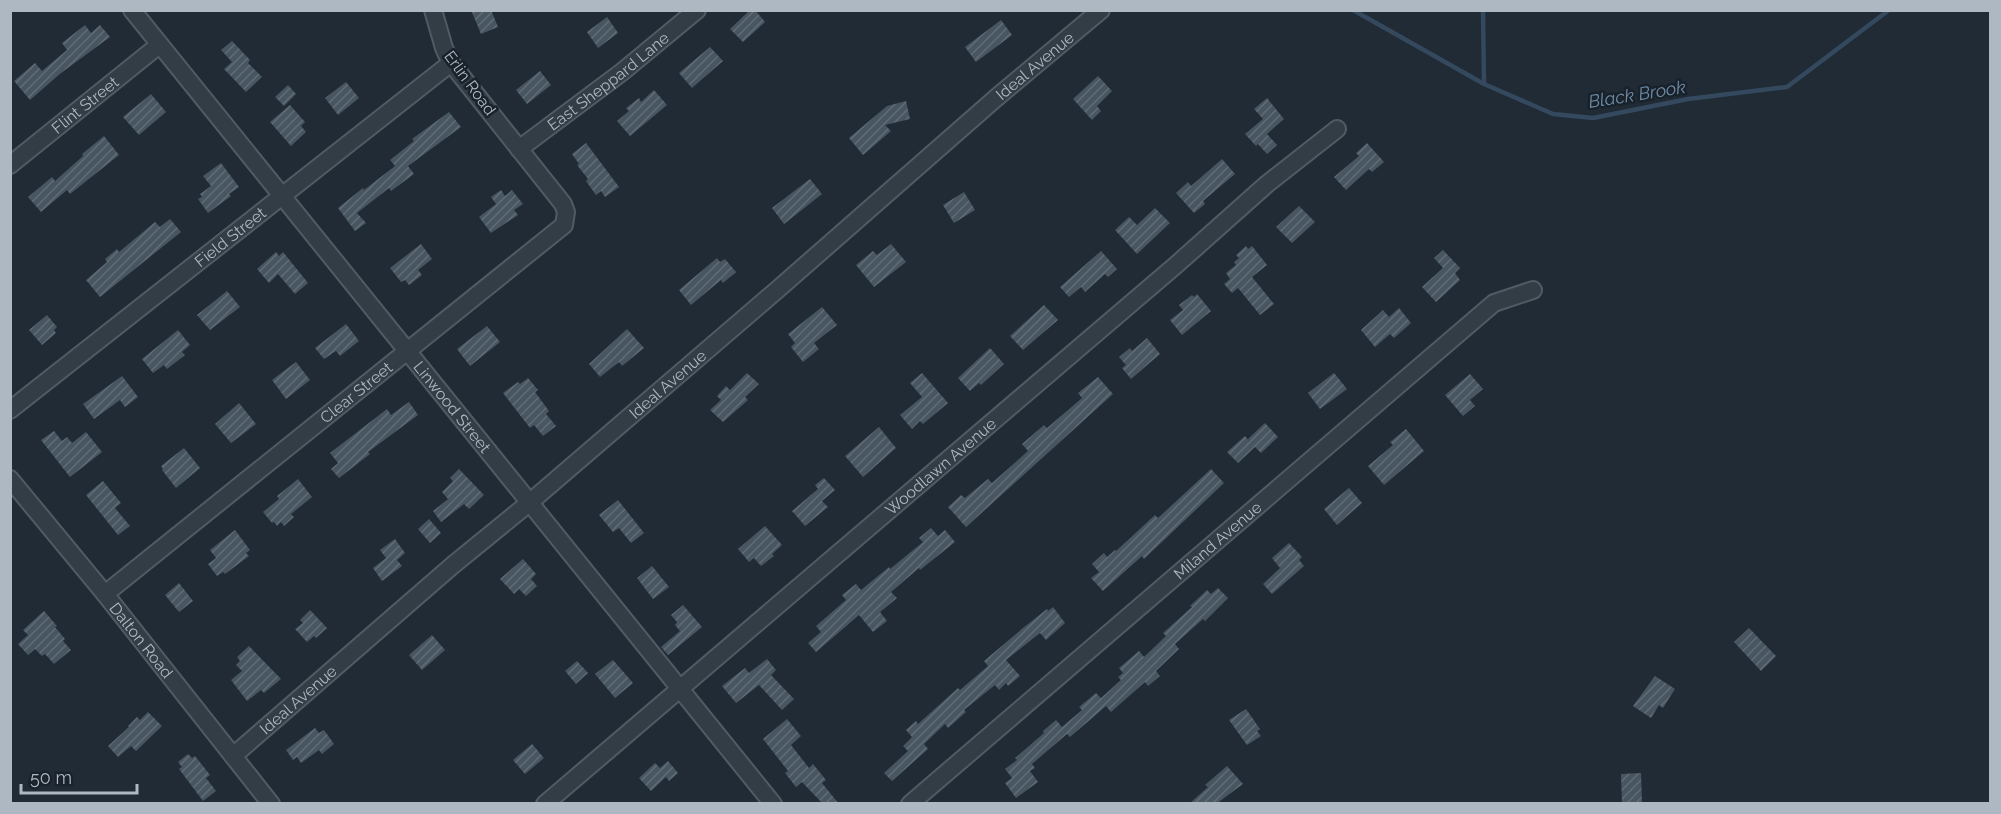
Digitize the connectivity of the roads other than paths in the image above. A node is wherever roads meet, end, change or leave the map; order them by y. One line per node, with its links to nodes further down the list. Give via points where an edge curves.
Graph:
1 (132, 10): 5 (street, Linwood Street)
2 (433, 10): 6 (street, Erlin Road)
3 (696, 10): 8 (street, East Sheppard Lane, via 622,72)
4 (1101, 10): 15 (street, Ideal Avenue)
5 (159, 45): 9 (street, Flint Street); 10 (street, Linwood Street)
6 (451, 63): 8 (street, Erlin Road); 10 (street, Field Street)
7 (1337, 129): 17 (street, Woodlawn Avenue, via 1267,184)
8 (519, 149): 12 (street, Clear Street, via 563,204 564,225)
9 (10, 165)
10 (282, 196): 12 (street, Linwood Street); 13 (street, Field Street)
11 (1533, 290): 22 (street, Miland Avenue, via 1494,303)
12 (407, 350): 15 (street, Linwood Street); 16 (street, Clear Street)
13 (10, 410)
14 (10, 479): 16 (street, Dalton Road)
15 (529, 503): 17 (street, Linwood Street); 18 (street, Ideal Avenue, via 453,564)
16 (105, 594): 18 (street, Dalton Road)
17 (680, 687): 20 (street, Woodlawn Avenue); 21 (street, Linwood Street)
18 (233, 756): 19 (street, Dalton Road)
19 (271, 804)
20 (545, 804)
21 (773, 804)
22 (910, 804)

